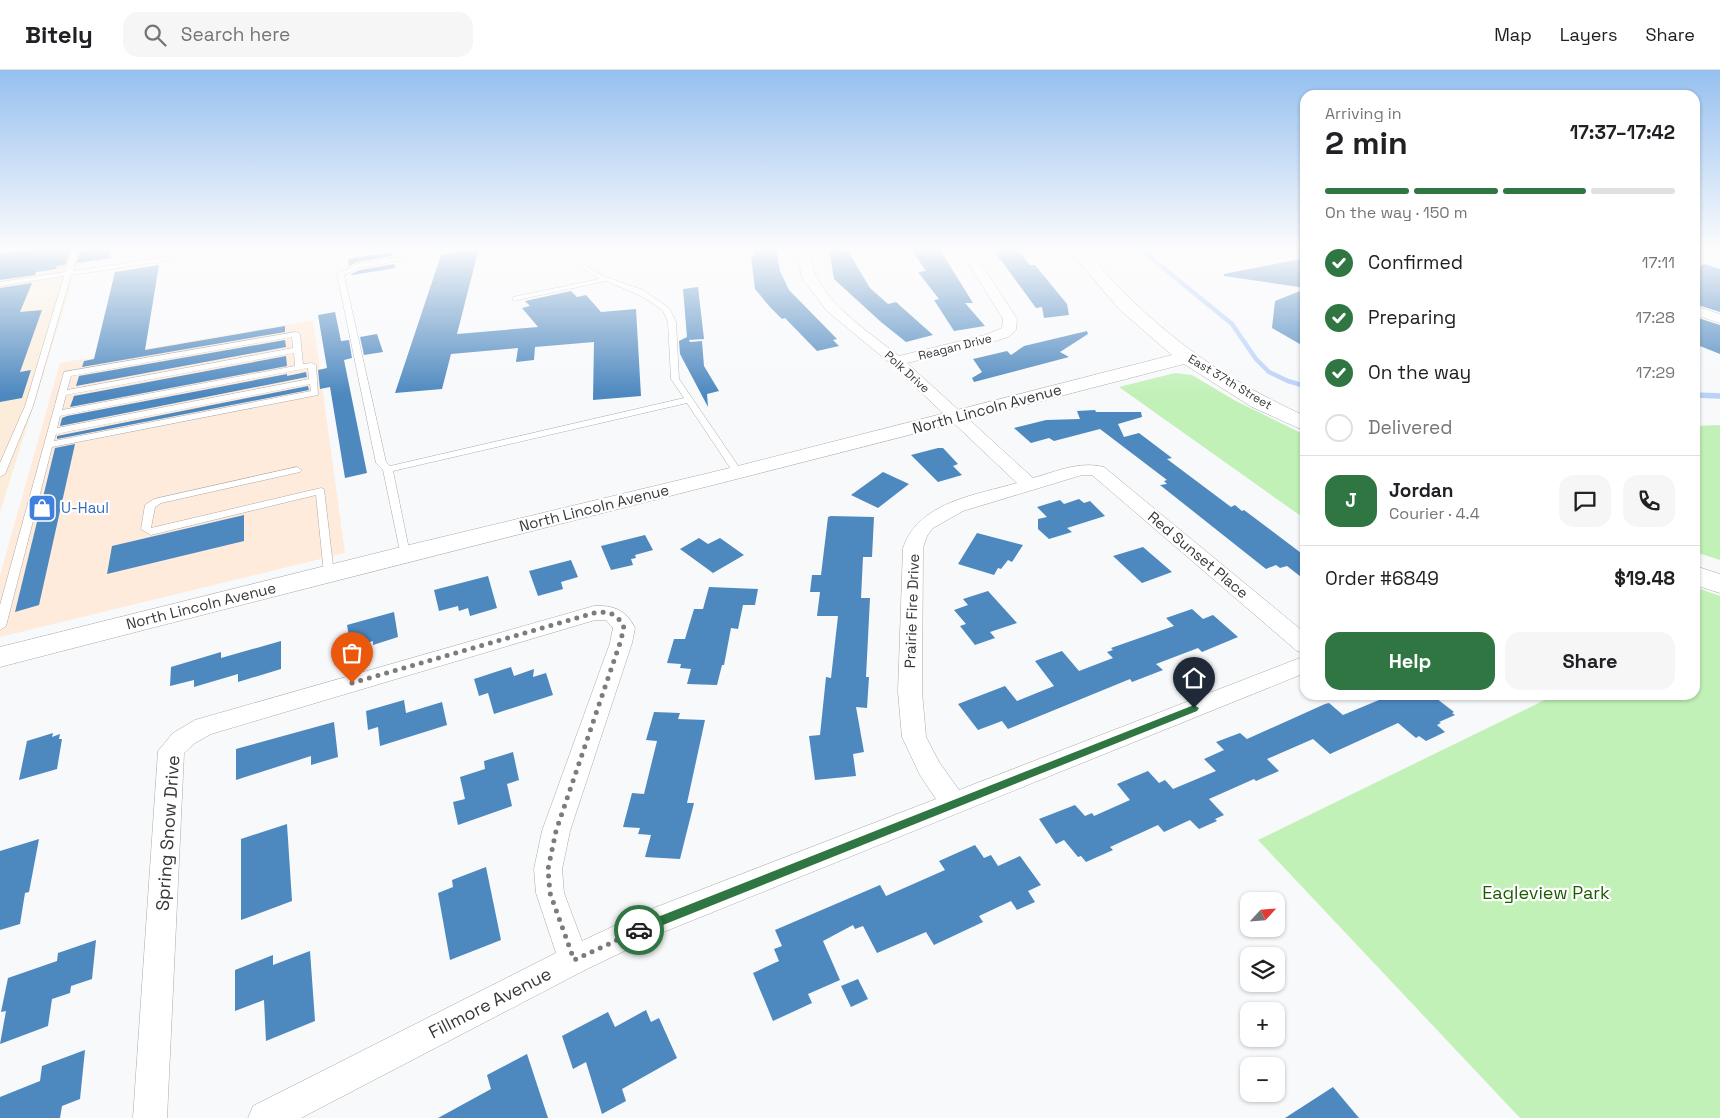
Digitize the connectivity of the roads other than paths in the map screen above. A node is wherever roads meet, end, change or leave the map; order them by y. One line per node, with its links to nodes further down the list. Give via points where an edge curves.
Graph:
1 (61, 297): 27 (lane, via 29,406)
2 (345, 297): 23 (lane, via 381,463)
3 (525, 297): 8 (lane)
4 (649, 297): 17 (lane, via 666,310 672,322 675,379)
5 (822, 297): 13 (street, Polk Drive)
6 (997, 297): 13 (street, Reagan Drive, via 1010,319 1009,330 1003,334)
7 (1119, 297): 12 (street, East 37th Street, via 1135,314)
8 (516, 299)
9 (1700, 312): 10 (street)
10 (1720, 319)
11 (297, 350): 14 (lane); 16 (lane); 16 (lane, via 296,334 67,374)
12 (1187, 356): 19 (street, North Lincoln Avenue); 20 (street, East 37th Street, via 1244,392)
13 (896, 361): 19 (street, Polk Drive)
14 (299, 368): 15 (lane, via 312,365); 18 (lane)
15 (314, 381): 21 (lane); 22 (lane, via 316,393)
16 (62, 392): 18 (lane)
17 (688, 400): 23 (lane); 26 (lane)
18 (57, 414): 21 (lane)
19 (957, 418): 26 (street, North Lincoln Avenue); 28 (street, Polk Drive)
20 (1300, 421)
21 (52, 432): 22 (lane)
22 (48, 445): 33 (lane)
23 (388, 469): 29 (lane)
24 (1090, 469): 28 (street, Prairie Fire Drive); 34 (street, Red Sunset Place, via 1098,471)
25 (297, 470): 30 (lane, via 158,501 150,505 146,529 151,532 321,491)
26 (738, 473): 29 (street, North Lincoln Avenue)
27 (0, 474)
28 (1030, 485): 37 (street, Prairie Fire Drive, via 956,507 926,524 917,535 910,692 914,737 929,768)
29 (405, 554): 30 (street, North Lincoln Avenue)
30 (329, 574): 35 (street, North Lincoln Avenue)
31 (1700, 577): 32 (street)
32 (1720, 584)
33 (0, 626)
34 (1300, 640)
35 (0, 658)
36 (1300, 666): 37 (street, Fillmore Avenue)
37 (954, 804): 38 (street, Fillmore Avenue, via 656,921)
38 (574, 960): 39 (street, Spring Snow Drive, via 550,893 548,869 556,831 624,628 617,616 602,612 204,727 178,743 171,751); 40 (street, Fillmore Avenue)
39 (150, 1118)
40 (265, 1118)

